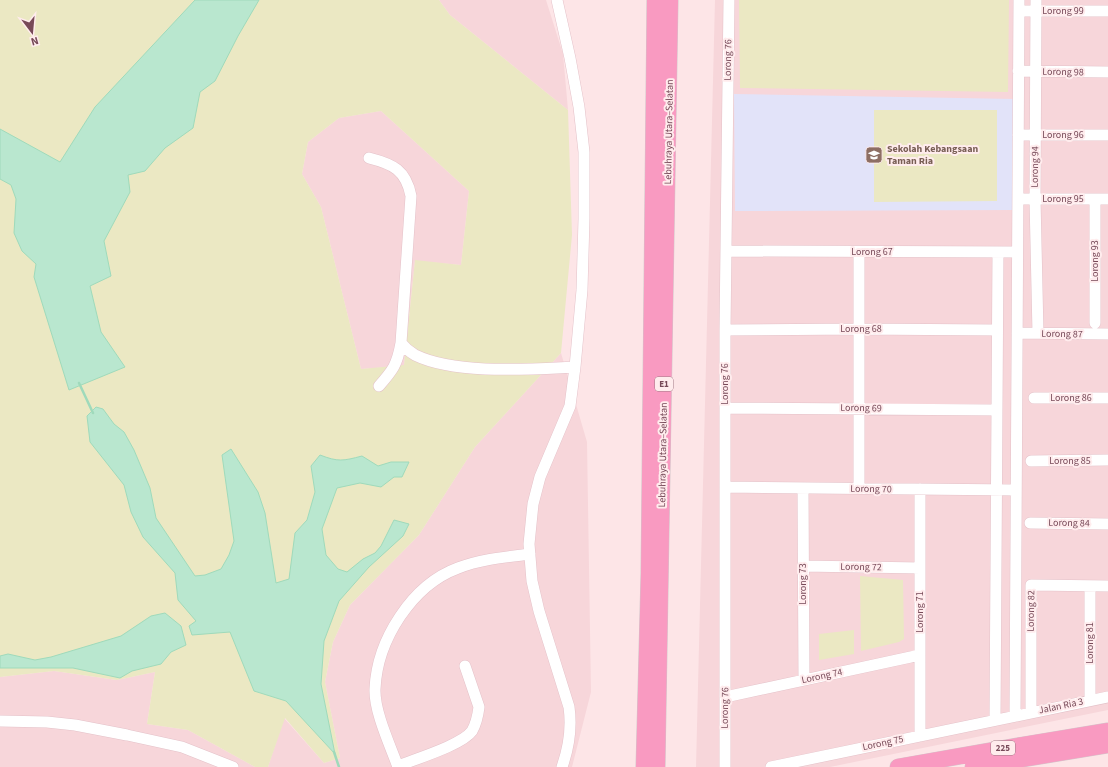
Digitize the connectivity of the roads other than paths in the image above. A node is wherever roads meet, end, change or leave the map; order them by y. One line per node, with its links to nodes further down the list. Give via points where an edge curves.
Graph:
1 (557, 0): 31 (street, via 579,107 584,152 582,290)
2 (656, 0): 69 (highway, Lebuhraya Utara–Selatan / E1)
3 (670, 0): 70 (highway, Lebuhraya Utara–Selatan / E1)
4 (729, 0): 19 (street, Lorong 76)
5 (1019, 5): 6 (street, Lorong 99); 8 (street)
6 (1036, 5): 7 (street, Lorong 99); 9 (street, Lorong 94)
7 (1108, 11)
8 (1018, 71): 9 (street, Lorong 98); 11 (street)
9 (1036, 72): 10 (street, Lorong 98); 12 (street, Lorong 94)
10 (1108, 72)
11 (1018, 134): 12 (street, Lorong 96); 16 (street)
12 (1035, 135): 13 (street, Lorong 96); 15 (street, Lorong 94)
13 (1108, 135)
14 (369, 158): 30 (street, via 385,162 404,175 411,196)
15 (1034, 199): 16 (street, Lorong 95); 17 (street, Lorong 95); 28 (street, Lorong 94)
16 (1018, 200): 22 (street)
17 (1096, 200): 18 (street, Lorong 95); 23 (street, Lorong 93)
18 (1108, 200)
19 (726, 251): 20 (street, Lorong 67); 25 (street, Lorong 76)
20 (859, 252): 21 (street, Lorong 67); 24 (street)
21 (998, 252): 22 (street, Lorong 67); 26 (street)
22 (1017, 252): 27 (street)
23 (1095, 323)
24 (858, 329): 25 (street, Lorong 68); 26 (street, Lorong 68); 36 (street)
25 (725, 330): 35 (street, Lorong 76)
26 (997, 330): 37 (street)
27 (1017, 333): 28 (street, Lorong 87); 45 (street)
28 (1038, 333): 29 (street, Lorong 87)
29 (1108, 334)
30 (401, 343): 31 (street, via 415,354 449,365 507,369); 32 (street, via 398,361 392,372)
31 (575, 367): 48 (street, via 570,406 534,497)
32 (378, 386)
33 (1034, 398): 34 (street, Lorong 86)
34 (1108, 398)
35 (725, 408): 36 (street, Lorong 69); 40 (street, Lorong 76)
36 (858, 408): 37 (street, Lorong 69); 42 (street)
37 (997, 410): 44 (street)
38 (1108, 460): 39 (street, Lorong 85)
39 (1031, 461)
40 (725, 487): 41 (street, Lorong 70); 56 (street, Lorong 76)
41 (803, 488): 42 (street, Lorong 70); 49 (street, Lorong 73)
42 (859, 488): 43 (street, Lorong 70)
43 (920, 489): 44 (street, Lorong 70); 50 (street, Lorong 71)
44 (996, 490): 45 (street, Lorong 70); 61 (street)
45 (1016, 490): 60 (street)
46 (1030, 523): 47 (street, Lorong 84)
47 (1108, 524)
48 (530, 554): 67 (street, via 466,565 446,574 414,598 395,625 382,651 374,689 378,710); 68 (street, via 532,581 539,610 569,707 569,743)
49 (803, 566): 50 (street, Lorong 72); 55 (street, Lorong 73)
50 (920, 568): 53 (street, Lorong 71)
51 (1090, 586): 52 (street, Lorong 82); 58 (street, Lorong 81); 59 (street, Lorong 82, via 1031,585)
52 (1108, 586)
53 (920, 655): 55 (street, Lorong 74); 64 (street, Lorong 71)
54 (465, 666): 67 (street, via 479,707 471,732 458,742)
55 (804, 680): 56 (street, Lorong 74)
56 (725, 697): 71 (street, Lorong 76)
57 (1108, 697): 58 (street, Jalan Ria 3)
58 (1090, 700): 59 (street, Jalan Ria 3)
59 (1031, 712): 60 (street, Jalan Ria 3)
60 (1015, 716): 61 (street, Jalan Ria 3)
61 (995, 720): 64 (street, Lorong 75)
62 (0, 721): 66 (street, via 75,725 127,735 182,747)
63 (1108, 731): 73 (highway, 225)
64 (920, 736): 72 (street, Lorong 75)
65 (1108, 745): 74 (highway, 225)
66 (233, 767)
67 (398, 767)
68 (562, 767)
69 (644, 767)
70 (657, 767)
71 (725, 767)
72 (771, 767)
73 (898, 767)
74 (973, 767)

